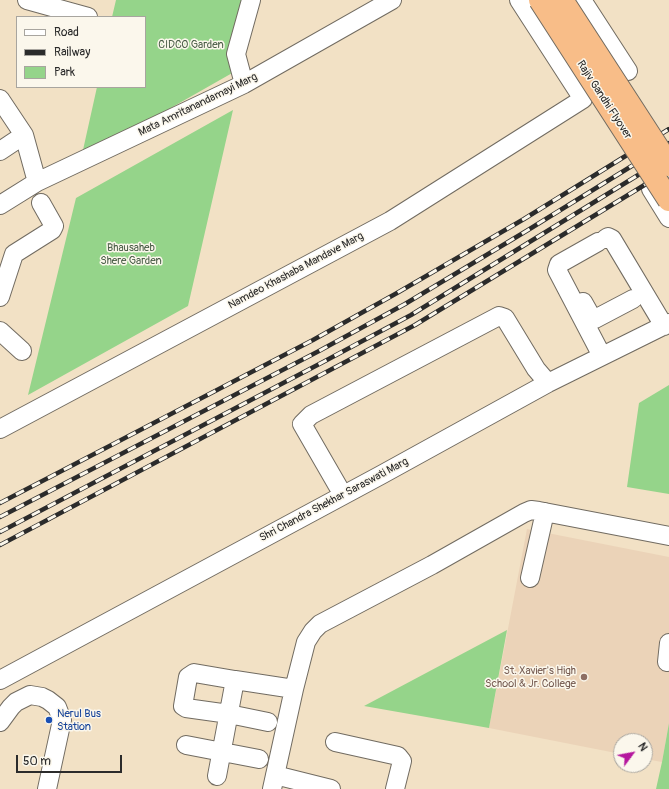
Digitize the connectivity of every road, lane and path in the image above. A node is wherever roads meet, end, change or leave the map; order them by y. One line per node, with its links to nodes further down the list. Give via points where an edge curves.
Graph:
1 (27, 0): 8 (street)
2 (251, 0): 11 (street, via 236,54)
3 (392, 0): 11 (street, Mata Amritanandamayi Marg)
4 (519, 0): 31 (street, Namdeo Khashaba Mandave Marg, via 583,100 390,221)
5 (540, 0): 17 (main road, Rajiv Gandhi Flyover, bridge)
6 (562, 0): 15 (main road, Rajiv Gandhi Flyover, bridge)
7 (582, 0): 10 (street)
8 (84, 16)
9 (548, 34): 20 (street)
10 (628, 71)
11 (244, 84): 16 (street, Mata Amritanandamayi Marg)
12 (0, 99): 13 (street)
13 (24, 135): 14 (street); 16 (street)
14 (0, 151)
15 (669, 165)
16 (37, 182): 19 (street, Mata Amritanandamayi Marg)
17 (669, 200)
18 (41, 203): 21 (street, via 54,226 52,230)
19 (0, 205)
20 (669, 218)
21 (7, 258): 23 (street)
22 (562, 263): 24 (street, via 592,318 595,319); 24 (street, via 608,237 612,239); 29 (street, via 557,270)
23 (0, 297)
24 (640, 298): 25 (street); 26 (street)
25 (603, 321)
26 (666, 324): 29 (street, Shri Chandra Shekhar Saraswati Marg)
27 (0, 331): 28 (street)
28 (22, 351)
29 (602, 356): 30 (street, Shri Chandra Shekhar Saraswati Marg)
30 (548, 383): 32 (street, Shri Chandra Shekhar Saraswati Marg); 32 (street, via 536,369 505,318 499,316 311,415 302,424)
31 (0, 429)
32 (343, 495): 38 (street, Shri Chandra Shekhar Saraswati Marg)
33 (545, 512): 34 (street); 35 (street); 40 (street, via 531,510 524,513 320,624 306,642)
34 (669, 536)
35 (530, 578)
36 (669, 643): 37 (street)
37 (667, 662)
38 (0, 680)
39 (235, 680): 40 (street); 41 (street); 41 (street, via 194,674 188,677 183,706)
40 (294, 689): 49 (street)
41 (228, 714): 43 (street); 46 (street)
42 (0, 722): 50 (street, via 11,707 30,695 42,697 56,707 62,720)
43 (268, 722)
44 (335, 742): 52 (street, via 398,756 402,761)
45 (186, 745): 46 (street)
46 (222, 752): 47 (street); 48 (street)
47 (259, 759)
48 (217, 776)
49 (274, 782): 51 (street)
50 (47, 789)
51 (331, 789)
52 (395, 789)

